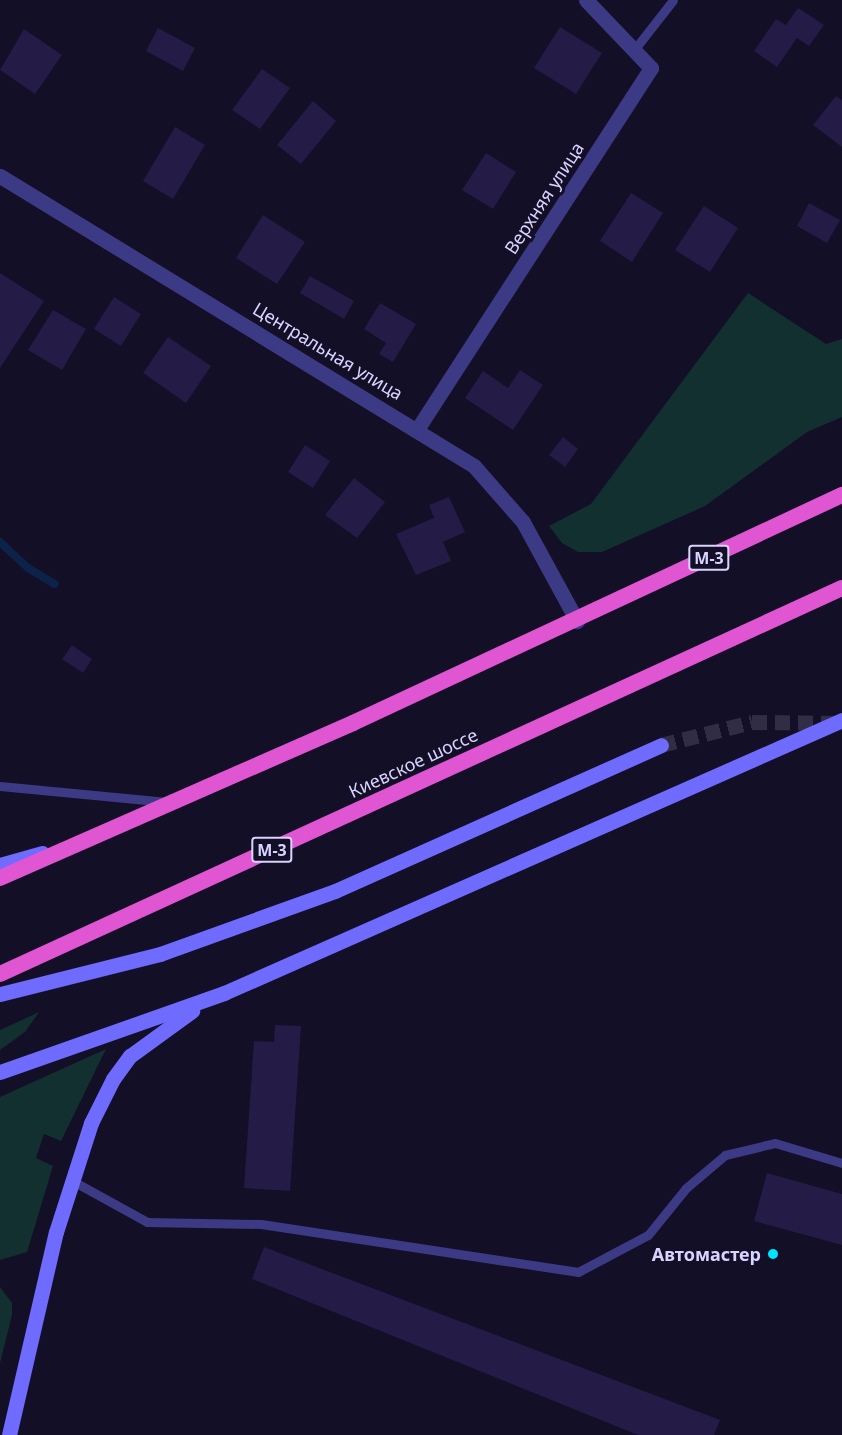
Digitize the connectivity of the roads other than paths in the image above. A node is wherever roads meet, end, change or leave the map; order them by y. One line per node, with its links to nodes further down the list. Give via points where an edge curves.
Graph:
1 (586, 0): 3 (street, Верхняя улица)
2 (673, 0): 3 (lane)
3 (634, 50): 5 (street, Верхняя улица, via 651,68)
4 (0, 176): 5 (street, Центральная улица)
5 (418, 428): 8 (street, Центральная улица, via 474,466 516,513)
6 (842, 495): 8 (highway, М-3)
7 (842, 588): 16 (highway, Киевское шоссе / М-3)
8 (577, 621): 12 (highway, М-3)
9 (842, 720): 17 (main road)
10 (662, 746): 18 (main road, via 335,891 160,954)
11 (0, 786): 12 (lane)
12 (170, 803): 13 (highway, М-3)
13 (74, 844): 14 (main road); 15 (highway, М-3)
14 (0, 866)
15 (0, 878)
16 (0, 974)
17 (224, 993): 19 (main road); 21 (main road, via 167,1026 130,1056 103,1099)
18 (0, 994)
19 (0, 1072)
20 (842, 1163): 21 (lane, via 775,1143 725,1155 686,1188 648,1236 578,1272 261,1224 147,1222)
21 (71, 1180): 22 (main road)
22 (9, 1435)

